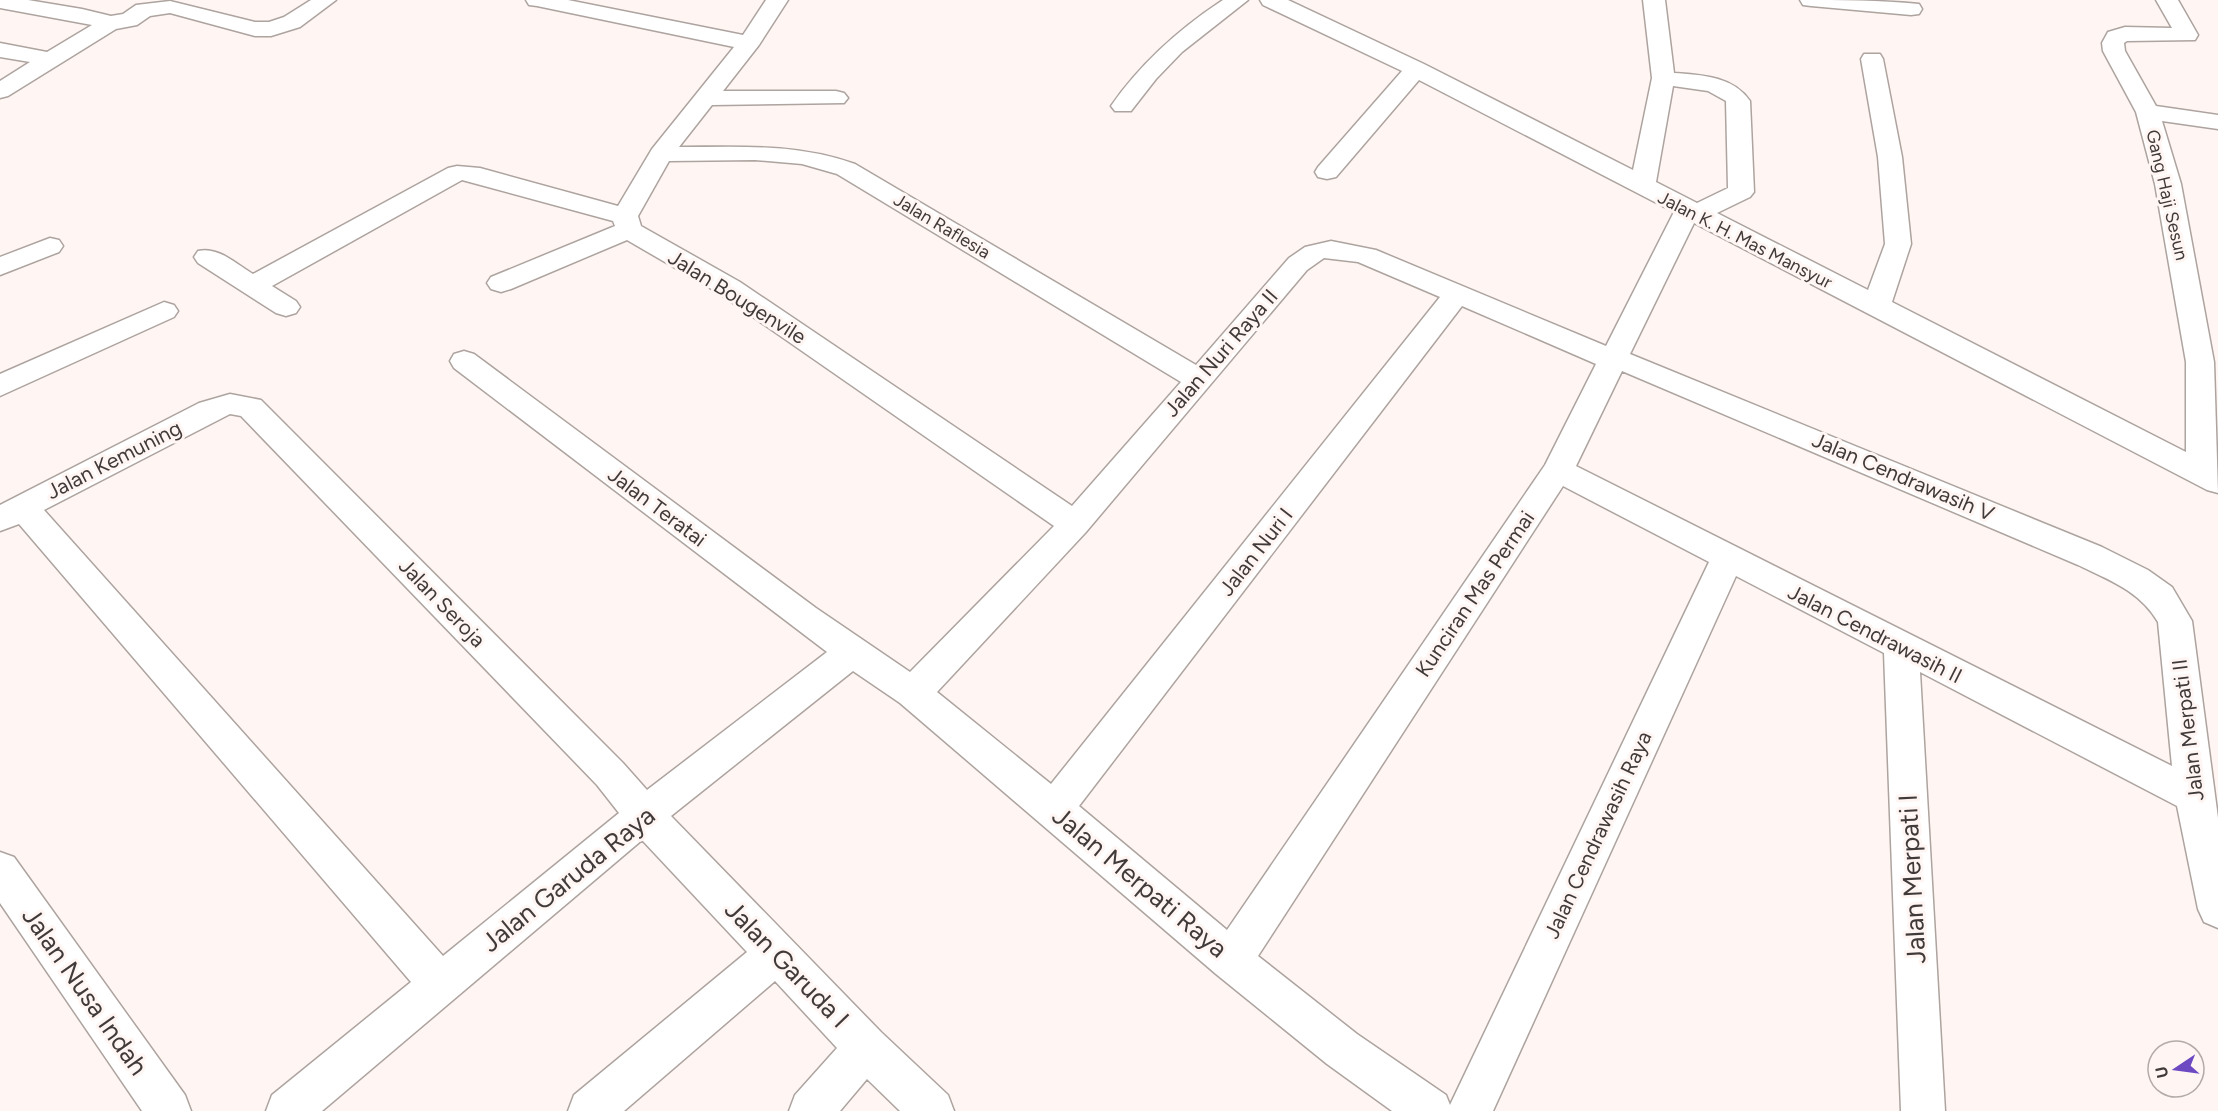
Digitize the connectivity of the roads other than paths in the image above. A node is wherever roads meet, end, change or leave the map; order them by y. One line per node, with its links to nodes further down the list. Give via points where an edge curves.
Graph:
1 (325, 0): 11 (street, via 292,22 271,29 255,29 170,7 144,10 129,20)
2 (537, 0): 12 (street)
3 (777, 0): 12 (street)
4 (1237, 0): 21 (street, via 1202,23 1164,56)
5 (1271, 0): 16 (street, Jalan K. H. Mas Mansyur)
6 (1654, 0): 17 (street)
7 (1811, 0): 10 (street)
8 (2167, 0): 22 (street, Gang Haji Sesun, via 2187,35 2125,34 2112,43)
9 (0, 2): 11 (street)
10 (1911, 9)
11 (110, 23): 14 (street)
12 (747, 43): 19 (street)
13 (0, 50): 14 (street)
14 (48, 59): 18 (street)
15 (1872, 59): 36 (street, via 1890,157 1898,244)
16 (1416, 69): 25 (street); 26 (street, Jalan K. H. Mas Mansyur)
17 (1663, 78): 26 (street); 27 (street, via 1724,88 1735,94 1738,101 1741,192)
18 (0, 91)
19 (707, 98): 20 (street); 24 (street)
20 (836, 98)
21 (1123, 106)
22 (2148, 112): 23 (street); 40 (street, Gang Haji Sesun)
23 (2218, 122)
24 (661, 154): 28 (street); 41 (street, Jalan Raflesia, via 793,154 821,158 846,169)
25 (1327, 171)
26 (1642, 187): 27 (street, Jalan K. H. Mas Mansyur)
27 (1691, 212): 36 (street, Jalan K. H. Mas Mansyur); 38 (street, Kunciran Mas Permai)
28 (627, 223): 32 (street); 33 (street, Jalan Bougenvile, via 471,173 457,173); 47 (street, Jalan Bougenvile)
29 (50, 246): 31 (street)
30 (207, 256): 33 (street)
31 (0, 267)
32 (501, 283)
33 (254, 285): 35 (street)
34 (1457, 294): 38 (street, Jalan Nuri Raya II); 41 (street, Jalan Nuri Raya II, via 1359,254 1325,248 1309,253); 54 (street, Jalan Nuri I)
35 (286, 307)
36 (1876, 307): 45 (street, Jalan K. H. Mas Mansyur)
37 (164, 311): 42 (street)
38 (1613, 360): 44 (street, Kunciran Mas Permai); 49 (street, Jalan Cendrawasih V, via 1634,364 2090,556 2160,596)
39 (464, 361): 51 (street, Jalan Teratai)
40 (2209, 364): 45 (street, Gang Haji Sesun)
41 (1198, 379): 47 (street, Jalan Nuri Raya II)
42 (0, 386)
43 (230, 404): 46 (street, Jalan Kemuning, via 210,410); 55 (street, Jalan Seroja, via 250,407 610,774)
44 (1558, 470): 48 (street, Jalan Cendrawasih II); 59 (street, Kunciran Mas Permai)
45 (2210, 477)
46 (11, 513): 60 (street)
47 (1075, 524): 52 (street, Jalan Nuri Raya II)
48 (1727, 559): 50 (street, Jalan Cendrawasih II); 68 (street, Jalan Cendrawasih Raya)
49 (2175, 621): 53 (street, Jalan Merpati II)
50 (1901, 647): 53 (street, Jalan Cendrawasih II); 69 (street, Jalan Merpati I)
51 (852, 652): 52 (street, Jalan Merpati Raya); 55 (street, Jalan Garuda Raya)
52 (913, 693): 54 (street, Jalan Merpati Raya)
53 (2194, 796): 57 (street, Jalan Merpati II)
54 (1054, 809): 59 (street, Jalan Merpati Raya)
55 (645, 815): 58 (street, Jalan Garuda I); 60 (street, Jalan Garuda Raya)
56 (0, 870): 62 (street, Jalan Nusa Indah)
57 (2218, 909)
58 (777, 953): 61 (street, Jalan Garuda I); 64 (street)
59 (1232, 960): 67 (street, Jalan Merpati Raya, via 1342,1049)
60 (440, 984): 63 (street, Jalan Garuda Raya)
61 (866, 1047): 65 (street); 66 (street, Jalan Garuda I)
62 (169, 1111)
63 (288, 1111)
64 (590, 1111)
65 (811, 1111)
66 (932, 1111)
67 (1430, 1111)
68 (1470, 1111)
69 (1923, 1111)

